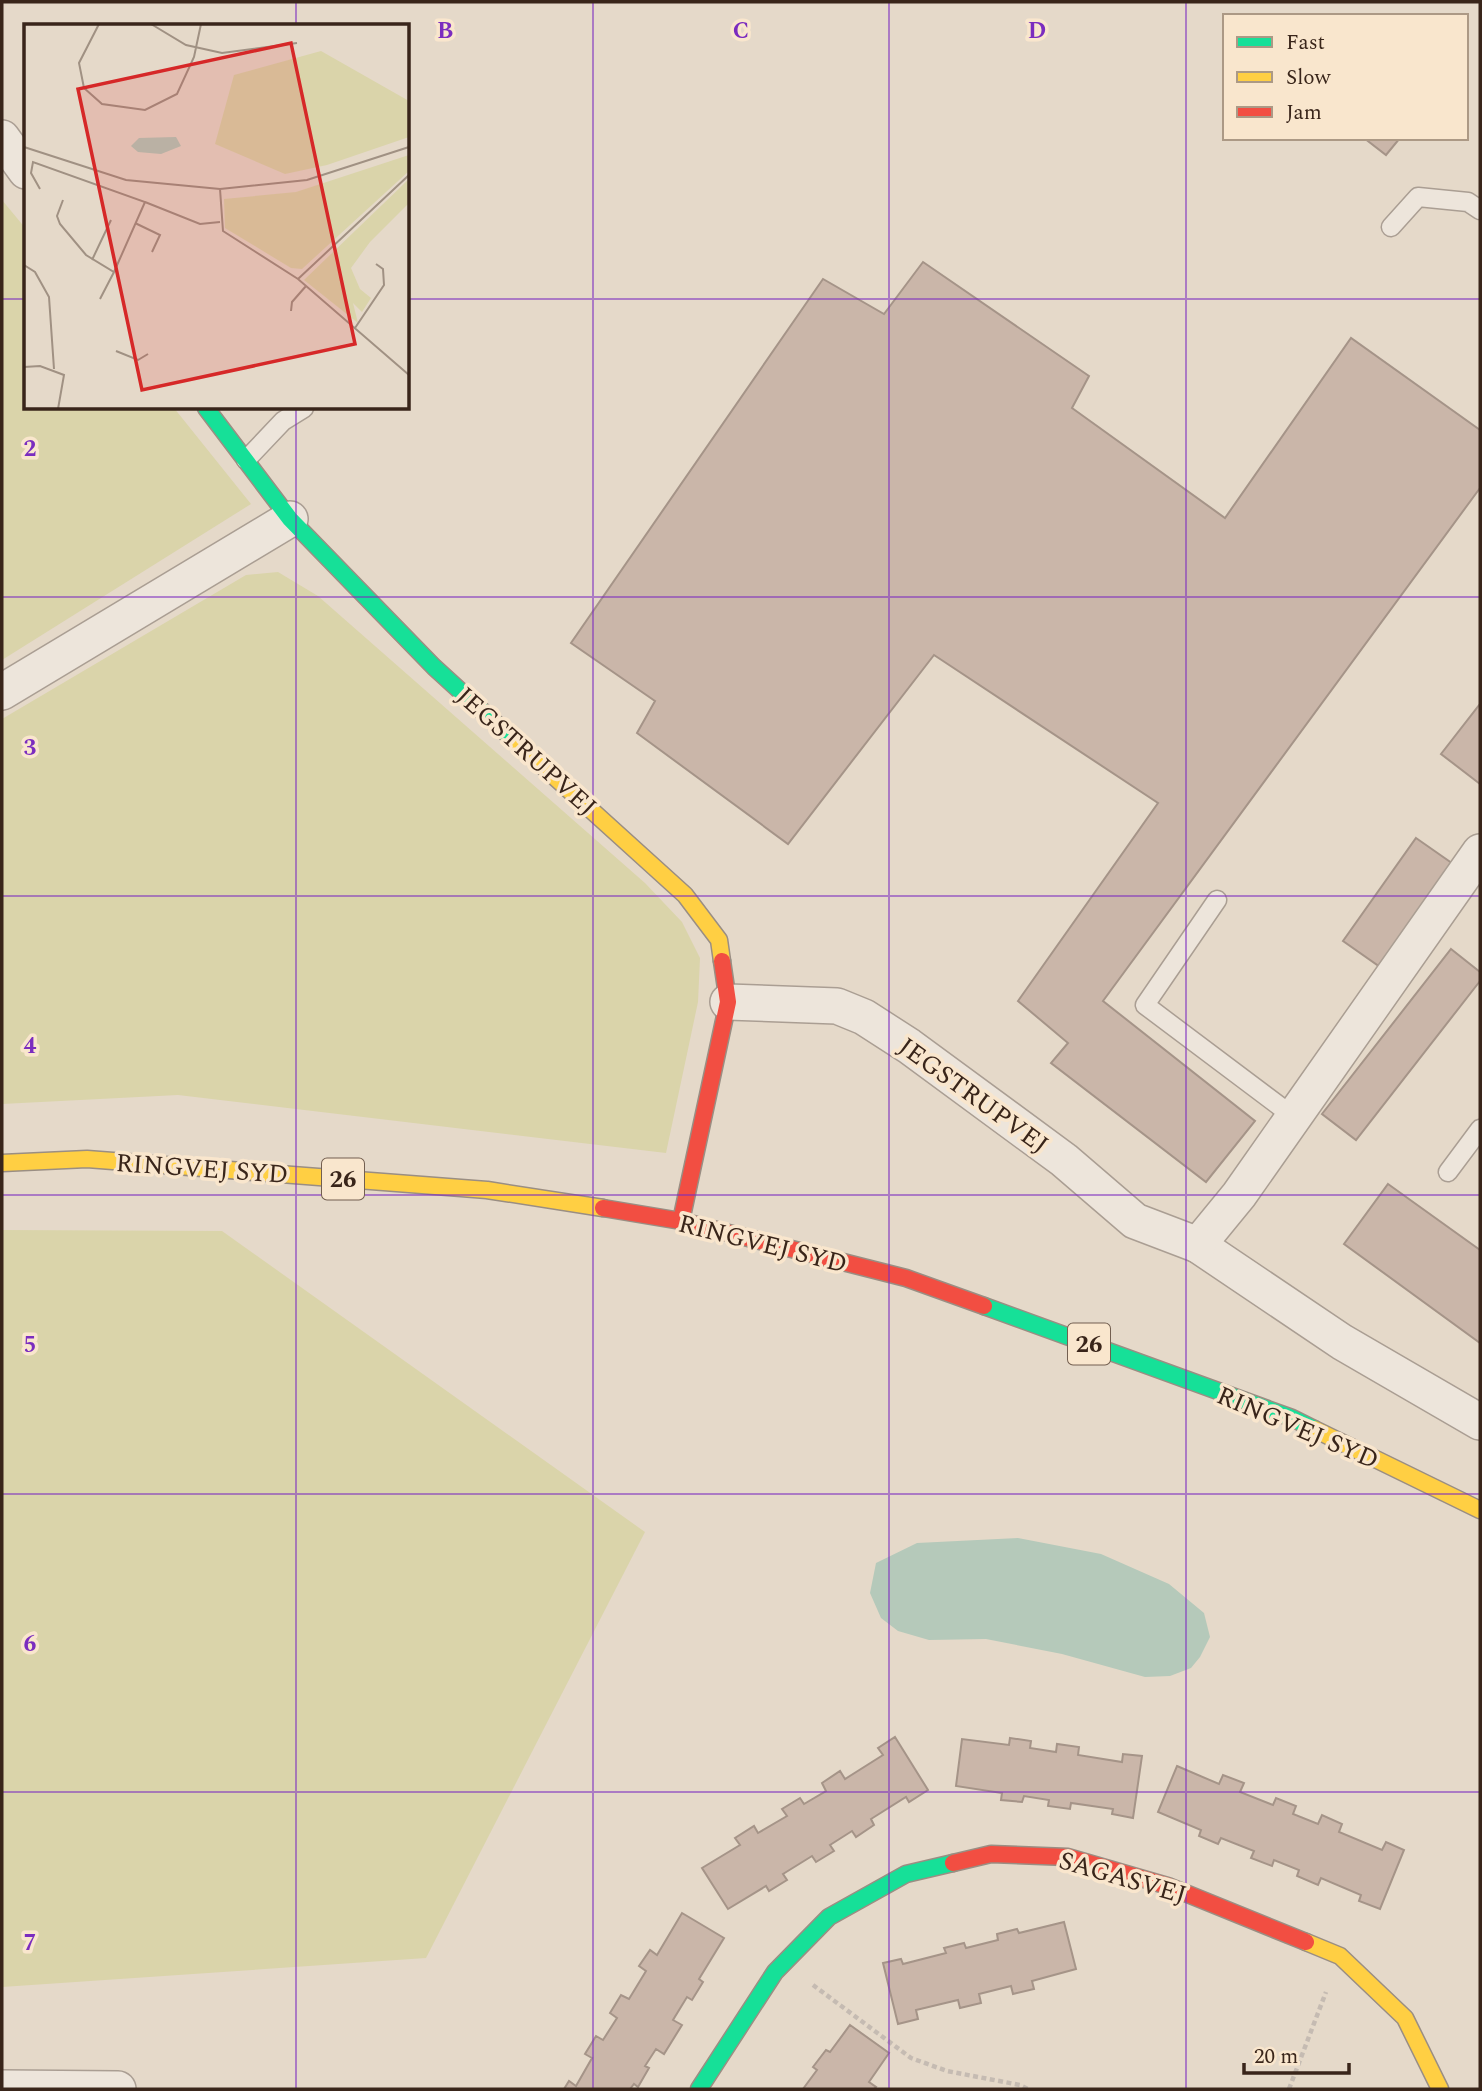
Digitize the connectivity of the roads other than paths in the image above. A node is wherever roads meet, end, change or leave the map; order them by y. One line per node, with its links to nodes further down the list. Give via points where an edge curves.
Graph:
1 (2, 138): 2 (street)
2 (24, 168)
3 (1480, 211): 4 (lane, via 1468,202 1419,197)
4 (1391, 227)
5 (208, 410): 7 (street, JEGSTRUPVEJ)
6 (301, 410): 7 (lane, via 283,421)
7 (246, 460): 8 (street, JEGSTRUPVEJ)
8 (290, 519): 9 (street); 12 (street, JEGSTRUPVEJ, via 434,667 685,895 719,940)
9 (2, 692)
10 (1480, 852): 13 (street)
11 (1217, 900): 13 (lane, via 1144,1005)
12 (728, 1002): 17 (street, JEGSTRUPVEJ); 18 (street, JEGSTRUPVEJ, via 837,1006 864,1017 1064,1160 1135,1221)
13 (1294, 1116): 18 (street)
14 (1480, 1129): 16 (lane)
15 (2, 1163): 17 (street, RINGVEJ SYD / 26, via 87,1160 488,1190)
16 (1448, 1172)
17 (681, 1222): 20 (street, RINGVEJ SYD / 26, via 906,1278 1292,1418)
18 (1198, 1245): 19 (street, JEGSTRUPVEJ, via 1342,1342)
19 (1480, 1422)
20 (1480, 1510)
21 (2, 2088): 22 (street)
22 (118, 2089)
23 (699, 2089): 24 (street, SAGASVEJ, via 775,1972 829,1917 905,1874 991,1854 1068,1857 1155,1882 1339,1956 1405,2018)
24 (1440, 2089)

